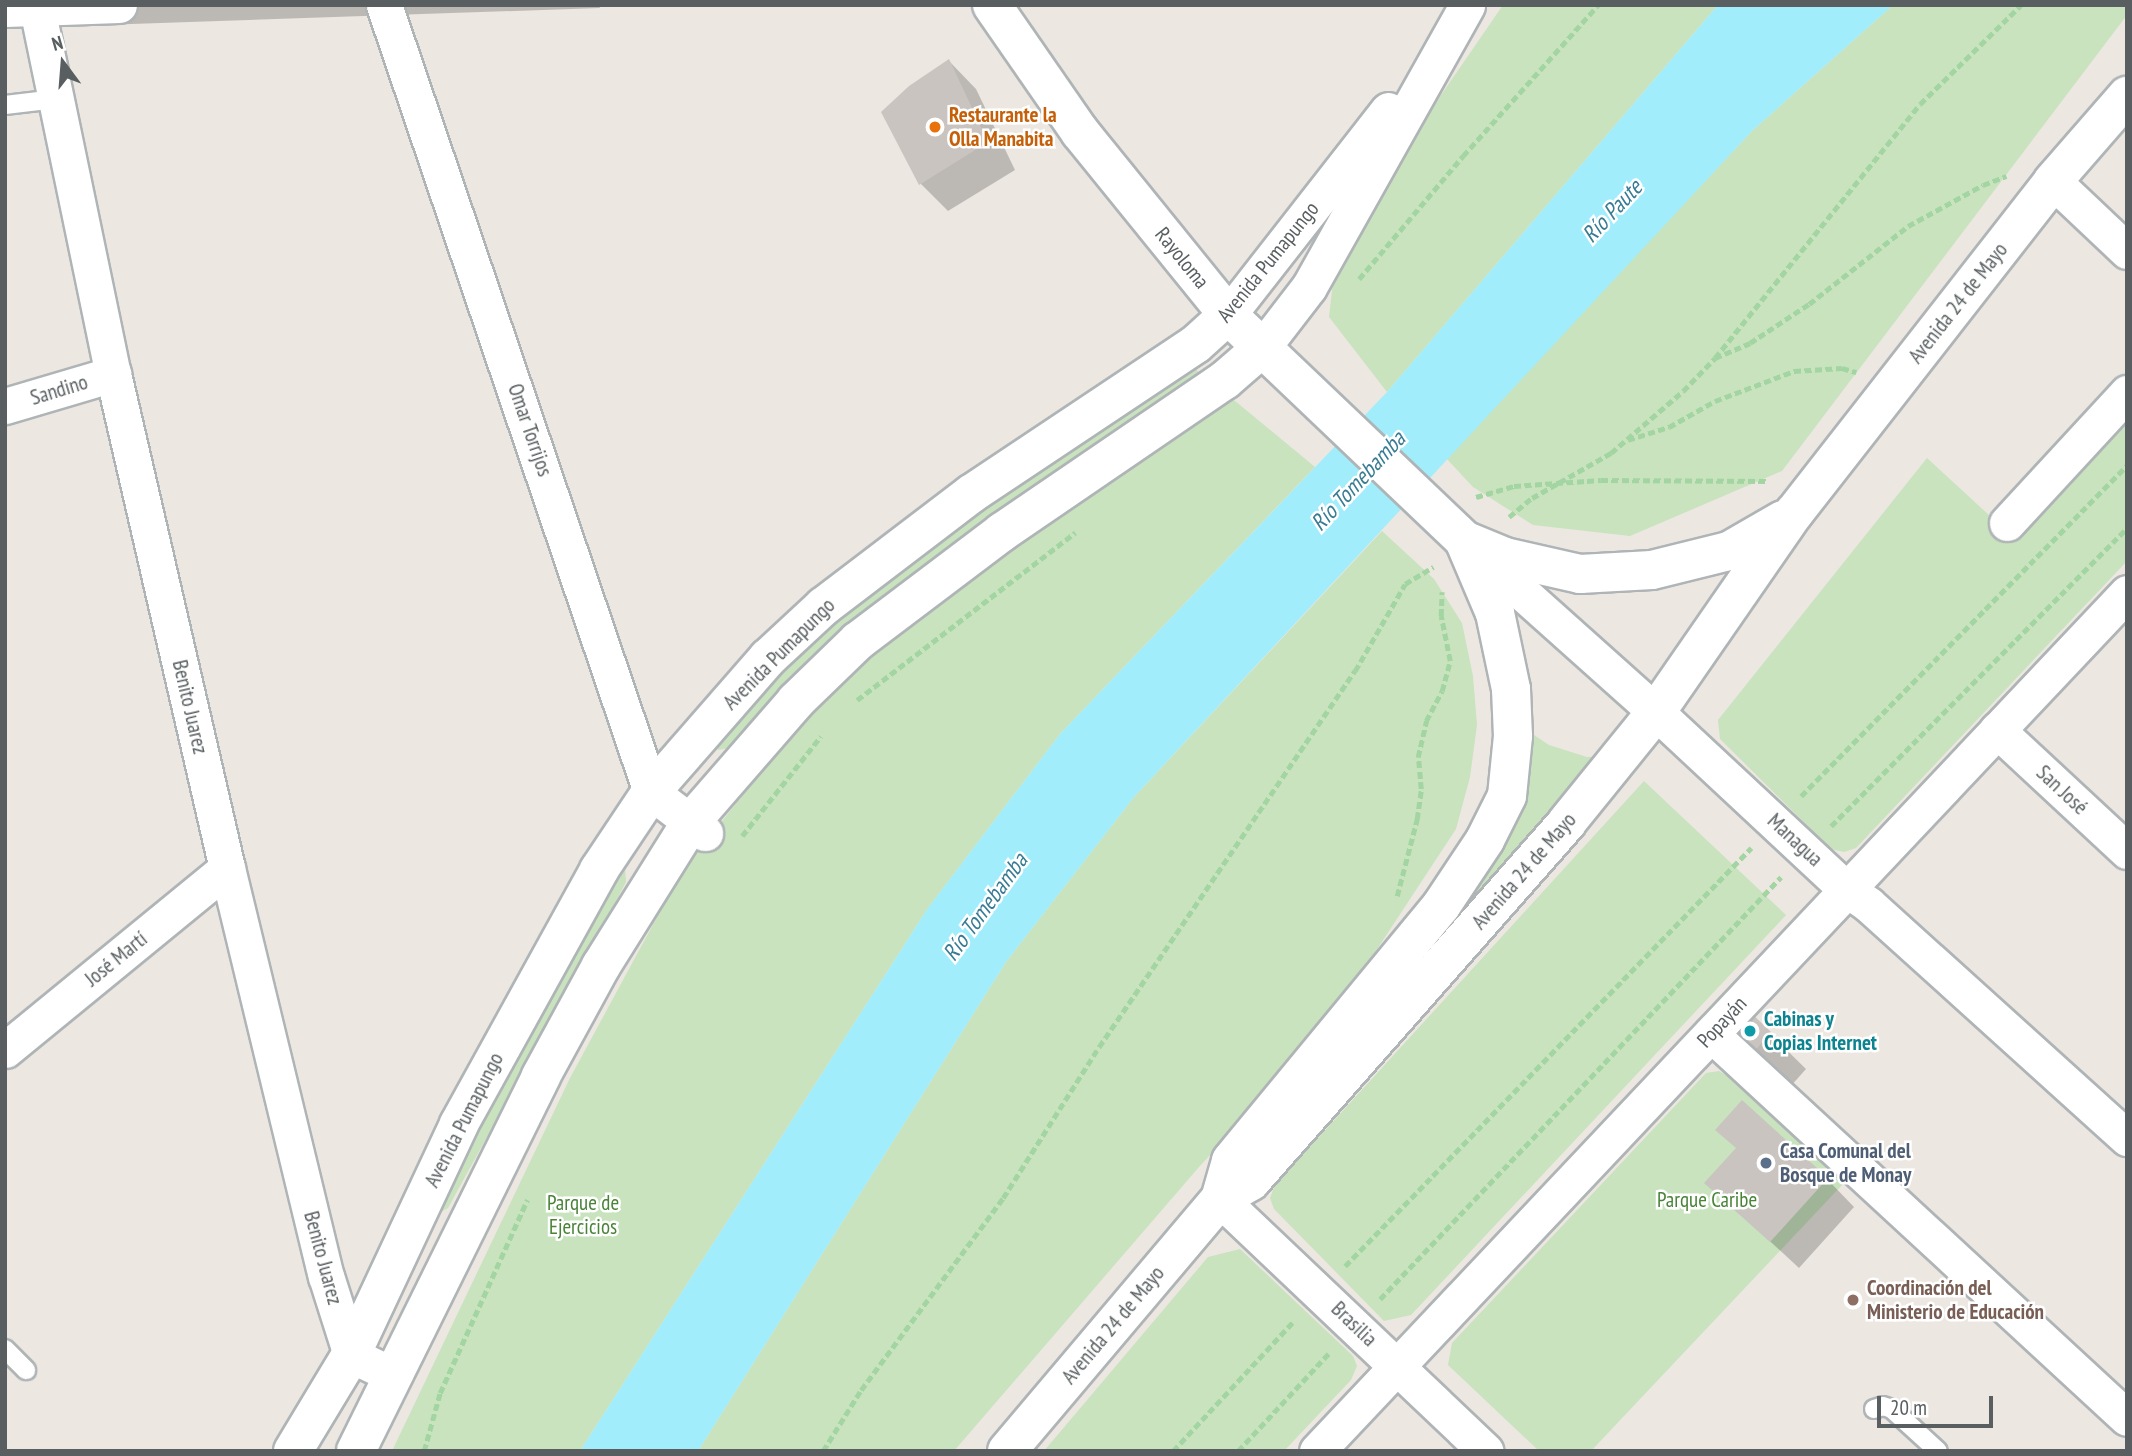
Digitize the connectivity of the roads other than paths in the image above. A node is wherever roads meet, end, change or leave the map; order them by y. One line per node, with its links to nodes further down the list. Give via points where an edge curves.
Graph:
1 (119, 5): 4 (street)
2 (384, 5): 24 (street, Omar Torrijos)
3 (992, 5): 11 (main road, Rayoloma, via 1080,132)
4 (21, 9): 7 (street, Benito Juarez)
5 (1463, 12): 11 (street, Avenida Pumapungo); 12 (street, Avenida Pumapungo)
6 (2127, 96): 9 (main road, Avenida 24 de Mayo)
7 (56, 99): 8 (lane); 13 (street, Benito Juarez)
8 (5, 105)
9 (2053, 181): 10 (street); 16 (main road, Avenida 24 de Mayo)
10 (2127, 251)
11 (1228, 315): 12 (main road, Rayoloma); 24 (main road, Avenida Pumapungo, via 1196,344 971,494 824,606 768,658)
12 (1271, 356): 18 (main road, Rayoloma); 25 (main road, Avenida Pumapungo, via 1225,380 1002,532 858,641 796,701)
13 (113, 374): 15 (street, Sandino); 27 (street, Benito Juarez)
14 (2127, 393): 17 (street)
15 (5, 406)
16 (1794, 513): 19 (main road, Avenida 24 de Mayo, via 1729,551 1686,564); 22 (main road, Avenida 24 de Mayo)
17 (2007, 523)
18 (1455, 531): 19 (main road, Rayoloma, via 1505,557); 21 (main road, Rayoloma, via 1495,613); 22 (street, Managua)
19 (1580, 575)
20 (2127, 593): 23 (street, Popayán)
21 (1511, 689): 32 (main road, Avenida 24 de Mayo, via 1513,736 1507,796 1485,840 1441,906 1231,1161)
22 (1656, 712): 28 (street, Managua); 32 (main road, Avenida 24 de Mayo, via 1567,822 1251,1181)
23 (1997, 730): 26 (street, San José); 28 (street, Popayán)
24 (652, 792): 25 (street); 34 (main road, Avenida Pumapungo, via 599,870 459,1124)
25 (711, 832): 37 (main road, Avenida Pumapungo, via 601,966 541,1076)
26 (2127, 851)
27 (227, 868): 30 (street, José Martí); 34 (street, Benito Juarez, via 326,1276)
28 (1844, 888): 29 (street, Popayán); 31 (street, Managua, via 1869,905)
29 (1711, 1034): 35 (street, Popayán); 39 (street)
30 (5, 1050)
31 (2127, 1138)
32 (1220, 1199): 35 (street, Brasilia); 42 (main road, Avenida 24 de Mayo)
33 (5, 1349): 36 (lane)
34 (351, 1355): 37 (street); 40 (main road, Avenida Pumapungo)
35 (1398, 1366): 43 (street, Popayán); 44 (street, Brasilia)
36 (26, 1370)
37 (393, 1375): 41 (main road, Avenida Pumapungo)
38 (1874, 1409): 45 (lane, via 1892,1409)
39 (2127, 1418)
40 (293, 1451)
41 (356, 1451)
42 (1007, 1451)
43 (1317, 1451)
44 (1486, 1451)
45 (1938, 1451)

